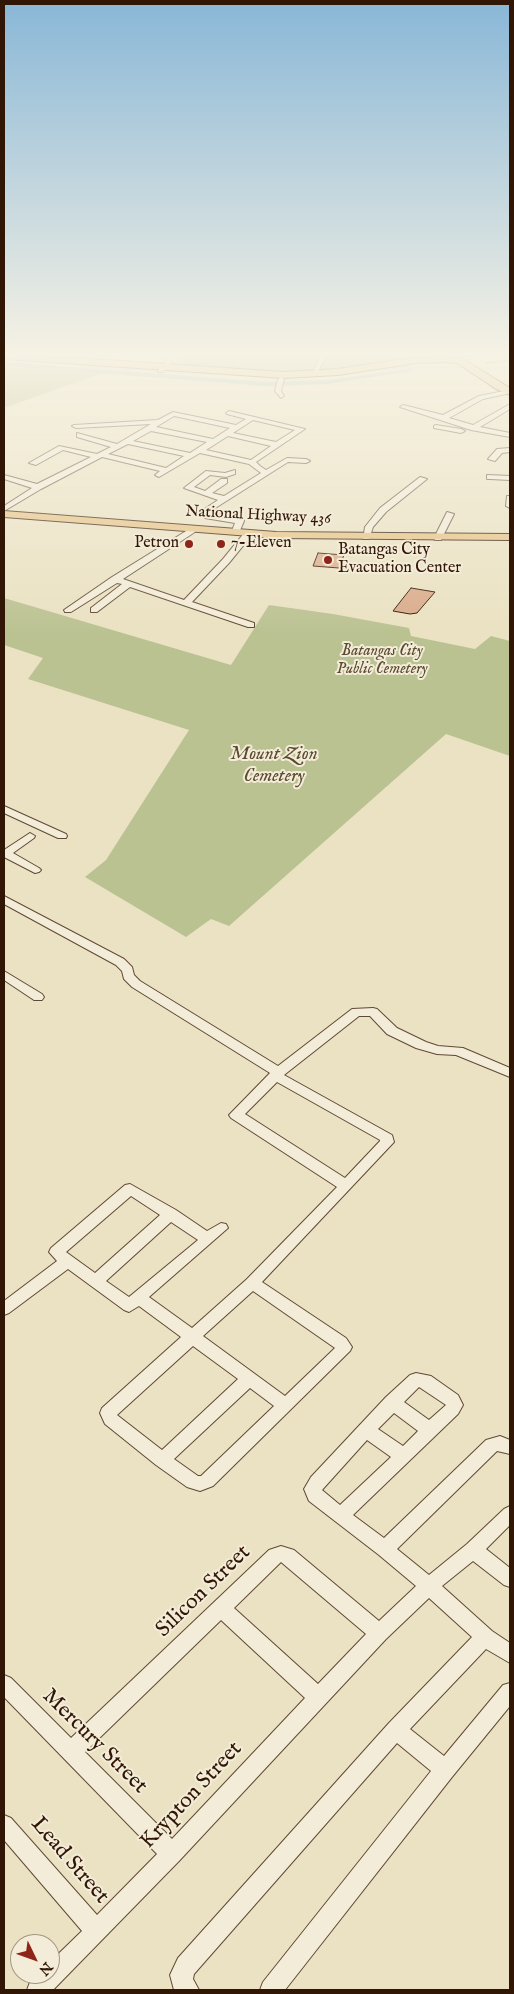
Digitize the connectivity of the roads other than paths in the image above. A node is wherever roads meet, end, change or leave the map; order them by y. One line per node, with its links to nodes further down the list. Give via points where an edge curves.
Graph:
1 (157, 446): 7 (street)
2 (204, 446): 5 (street)
3 (275, 446): 11 (street)
4 (117, 447): 8 (street)
5 (198, 450): 7 (street); 11 (street)
6 (510, 450): 9 (street, via 500,451)
7 (189, 455): 8 (street, via 162,472)
8 (100, 456): 12 (street, via 62,448); 20 (street)
9 (492, 458)
10 (306, 461): 14 (street, via 287,460)
11 (252, 462): 14 (street)
12 (33, 463)
13 (232, 472): 21 (street, via 226,476 209,473 188,488)
14 (266, 473): 23 (street)
15 (4, 477): 20 (street)
16 (490, 477): 17 (street)
17 (510, 478)
18 (423, 479): 32 (street, via 383,510 369,527)
19 (224, 482): 21 (street)
20 (38, 487): 25 (street)
21 (206, 494): 23 (street)
22 (510, 498): 24 (street)
23 (224, 499): 29 (street, via 204,513 240,521)
24 (510, 506)
25 (4, 509)
26 (4, 514): 28 (main road, National Highway 436)
27 (450, 514): 33 (street)
28 (194, 530): 29 (main road, National Highway 436); 34 (street)
29 (236, 533): 30 (main road, National Highway 436)
30 (248, 534): 32 (main road, National Highway 436); 36 (street)
31 (510, 536): 33 (main road, National Highway 436)
32 (366, 538): 33 (main road, National Highway 436)
33 (438, 538)
34 (115, 579): 35 (street); 37 (street)
35 (129, 583): 36 (street); 38 (street)
36 (186, 603): 39 (street)
37 (68, 610)
38 (94, 610)
39 (251, 625)
40 (4, 809): 42 (street)
41 (30, 836): 43 (street)
42 (62, 836)
43 (4, 854): 44 (street)
44 (35, 870)
45 (4, 899): 49 (street, via 120,962 136,984)
46 (4, 975): 47 (street)
47 (38, 997)
48 (510, 1073): 49 (street, via 458,1050 437,1050 420,1045 392,1031 373,1012 365,1011 356,1012)
49 (277, 1074): 50 (street, via 236,1115); 50 (street, via 387,1138 387,1142)
50 (346, 1186): 56 (street)
51 (171, 1214): 53 (street); 54 (street, via 130,1189 56,1252); 55 (street)
52 (221, 1228): 53 (street)
53 (208, 1239): 57 (street)
54 (68, 1261): 55 (street); 58 (street)
55 (96, 1281): 57 (street, via 129,1306)
56 (252, 1283): 59 (street); 62 (street, via 344,1347)
57 (139, 1298): 59 (street)
58 (4, 1310)
59 (192, 1338): 60 (street); 67 (street, via 108,1413 110,1419)
60 (249, 1378): 62 (street); 67 (street)
61 (392, 1402): 63 (street); 64 (street); 64 (street, via 420,1379 452,1400 452,1409)
62 (285, 1405): 67 (street, via 207,1481 193,1482)
63 (366, 1430): 66 (street); 69 (street, via 313,1489 315,1496)
64 (430, 1430): 66 (street)
65 (510, 1447): 70 (street, via 500,1442 492,1445)
66 (404, 1456): 69 (street)
67 (162, 1460)
68 (510, 1514): 71 (street, Krypton Street)
69 (340, 1516): 70 (street)
70 (385, 1550): 73 (street)
71 (473, 1550): 72 (street); 73 (street, Krypton Street)
72 (510, 1579)
73 (429, 1586): 75 (street, Krypton Street); 76 (street)
74 (222, 1609): 75 (street, Silicon Street, via 274,1556 281,1554 288,1556); 80 (street); 82 (street, Silicon Street)
75 (378, 1632): 80 (street, Krypton Street)
76 (485, 1637): 77 (street); 81 (street)
77 (510, 1654)
78 (4, 1684): 82 (street, Mercury Street)
79 (510, 1692): 83 (street)
80 (318, 1697): 85 (street, Krypton Street)
81 (396, 1730): 83 (street); 88 (street, via 186,1966 181,1975)
82 (71, 1752): 85 (street, Mercury Street)
83 (445, 1770): 89 (street)
84 (4, 1825): 86 (street, Lead Street)
85 (172, 1854): 86 (street, Krypton Street)
86 (96, 1931): 87 (street, Krypton Street)
87 (38, 1990)
88 (188, 1990)
89 (271, 1990)

